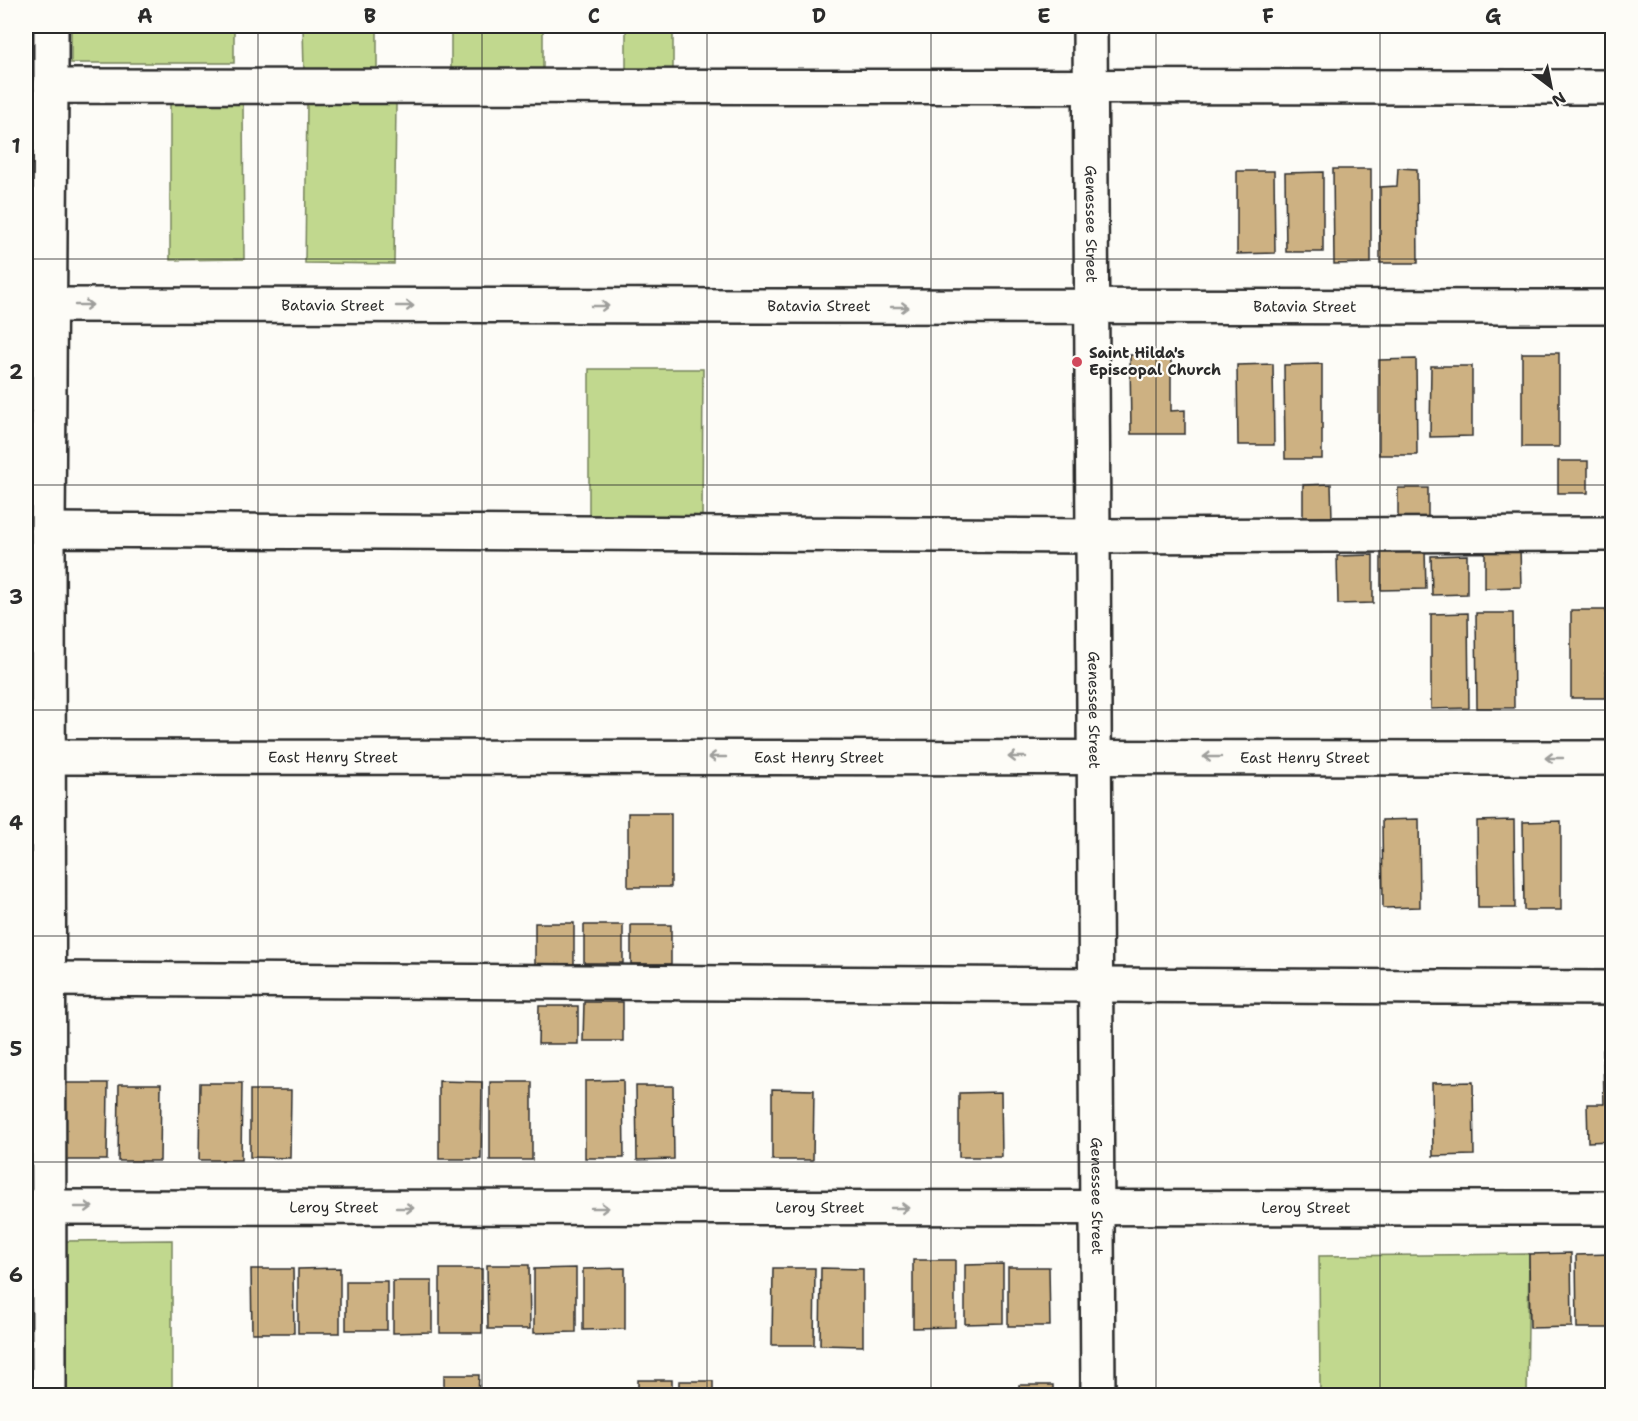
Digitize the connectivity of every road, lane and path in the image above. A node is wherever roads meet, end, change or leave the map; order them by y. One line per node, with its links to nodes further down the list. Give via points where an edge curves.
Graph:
1 (51, 26): 3 (street)
2 (1090, 26): 4 (street, Genessee Street)
3 (51, 86): 4 (street); 6 (street)
4 (1090, 87): 5 (street); 7 (street, Genessee Street)
5 (1612, 87)
6 (37, 305): 7 (street, Batavia Street, one-way to 7); 9 (street)
7 (1092, 307): 8 (street, Batavia Street); 11 (street, Genessee Street)
8 (1612, 307)
9 (48, 530): 11 (street); 12 (street)
10 (1612, 534): 11 (street)
11 (1093, 536): 13 (street, Genessee Street)
12 (37, 757): 13 (street, East Henry Street, one-way to 12); 15 (street)
13 (1095, 757): 14 (street, East Henry Street, one-way to 13); 16 (street, Genessee Street)
14 (1612, 758)
15 (49, 979): 16 (street); 18 (street)
16 (1096, 984): 17 (street); 19 (street, Genessee Street)
17 (1612, 988)
18 (37, 1207): 19 (street, Leroy Street, one-way to 19); 21 (street)
19 (1097, 1208): 20 (street, Leroy Street); 22 (street, Genessee Street)
20 (1612, 1208)
21 (49, 1395)
22 (1098, 1395)

